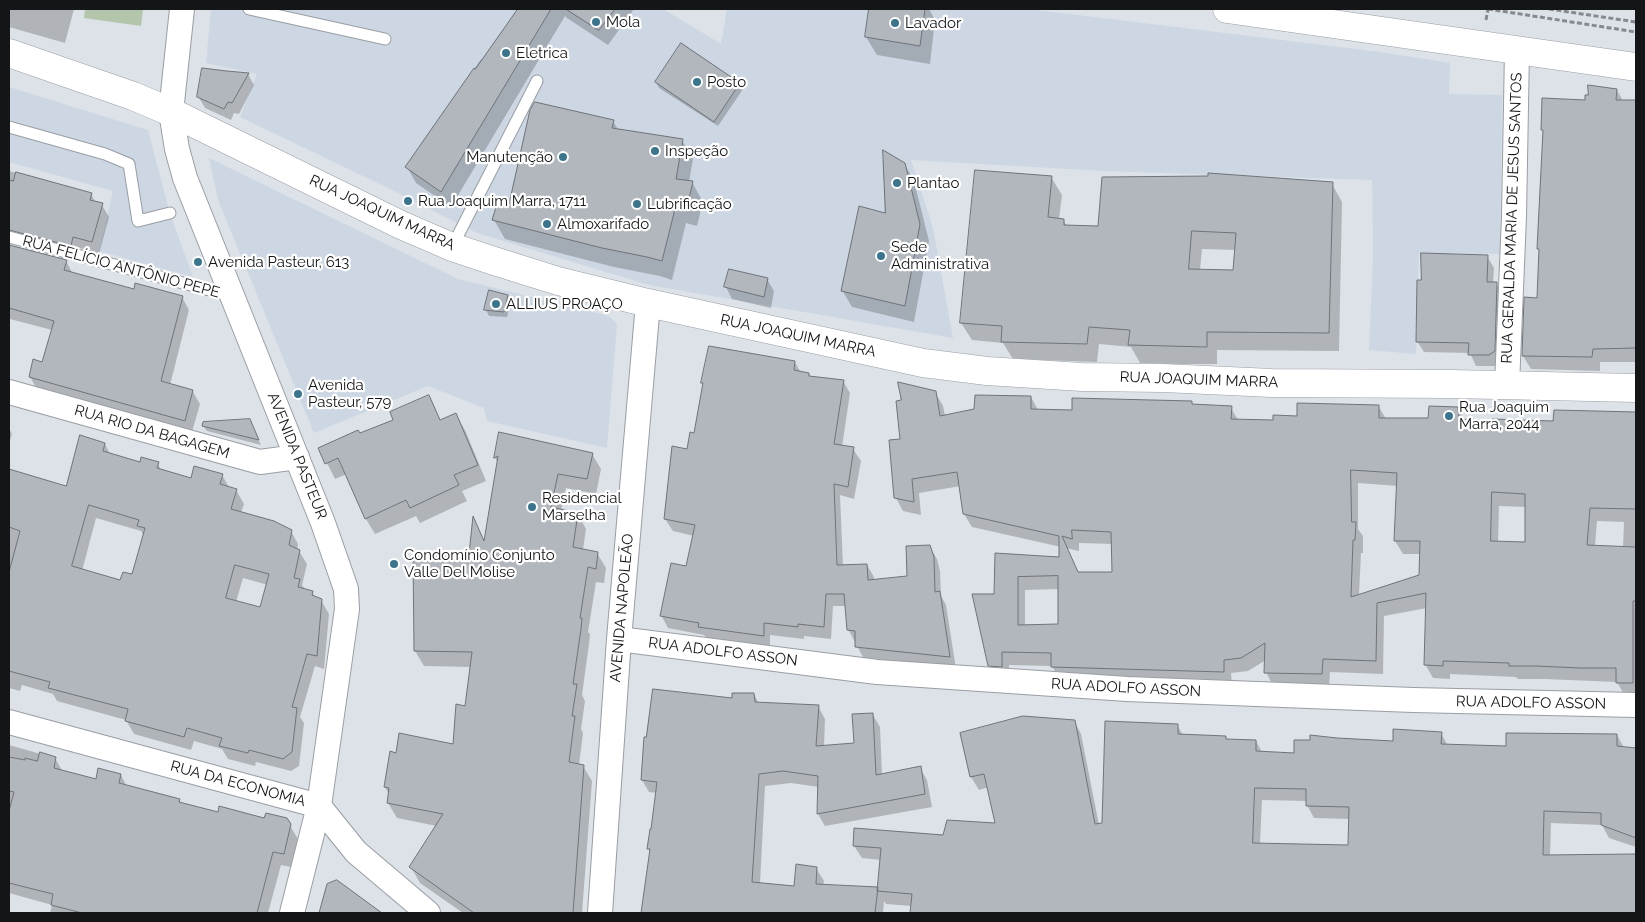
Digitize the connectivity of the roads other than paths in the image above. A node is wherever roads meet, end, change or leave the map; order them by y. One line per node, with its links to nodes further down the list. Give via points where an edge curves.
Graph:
1 (182, 9): 9 (street, AVENIDA PASTEUR)
2 (249, 9): 4 (lane)
3 (1227, 9): 5 (street)
4 (385, 39)
5 (1517, 50): 7 (street); 16 (street, RUA GERALDA MARIA DE JESUS SANTOS)
6 (9, 53): 9 (street, RUA JOAQUIM MARRA)
7 (1636, 68)
8 (537, 81): 13 (lane)
9 (171, 112): 13 (street, RUA JOAQUIM MARRA); 14 (street, AVENIDA PASTEUR, via 185,178)
10 (9, 127): 11 (lane, via 130,164 138,221)
11 (170, 213)
12 (9, 237): 14 (lane, RUA FELÍCIO ANTÔNIO PEPE)
13 (452, 247): 15 (street, RUA JOAQUIM MARRA, via 558,281)
14 (233, 296): 19 (street, AVENIDA PASTEUR)
15 (648, 303): 16 (street, RUA JOAQUIM MARRA, via 923,363 988,371 1272,383); 20 (street, AVENIDA NAPOLEÃO)
16 (1507, 385): 17 (street, RUA JOAQUIM MARRA)
17 (1636, 388)
18 (9, 392): 19 (street, RUA RIO DA BAGAGEM, via 260,462)
19 (297, 458): 23 (street, AVENIDA PASTEUR, via 346,589 347,609)
20 (619, 639): 21 (street, RUA ADOLFO ASSON, via 877,672 1127,689); 26 (street, AVENIDA NAPOLEÃO)
21 (1636, 705)
22 (9, 722): 23 (street, RUA DA ECONOMIA)
23 (318, 806): 24 (street, AVENIDA PASTEUR); 25 (street, RUA DA ECONOMIA, via 356,852)
24 (292, 913)
25 (428, 913)
26 (600, 913)

